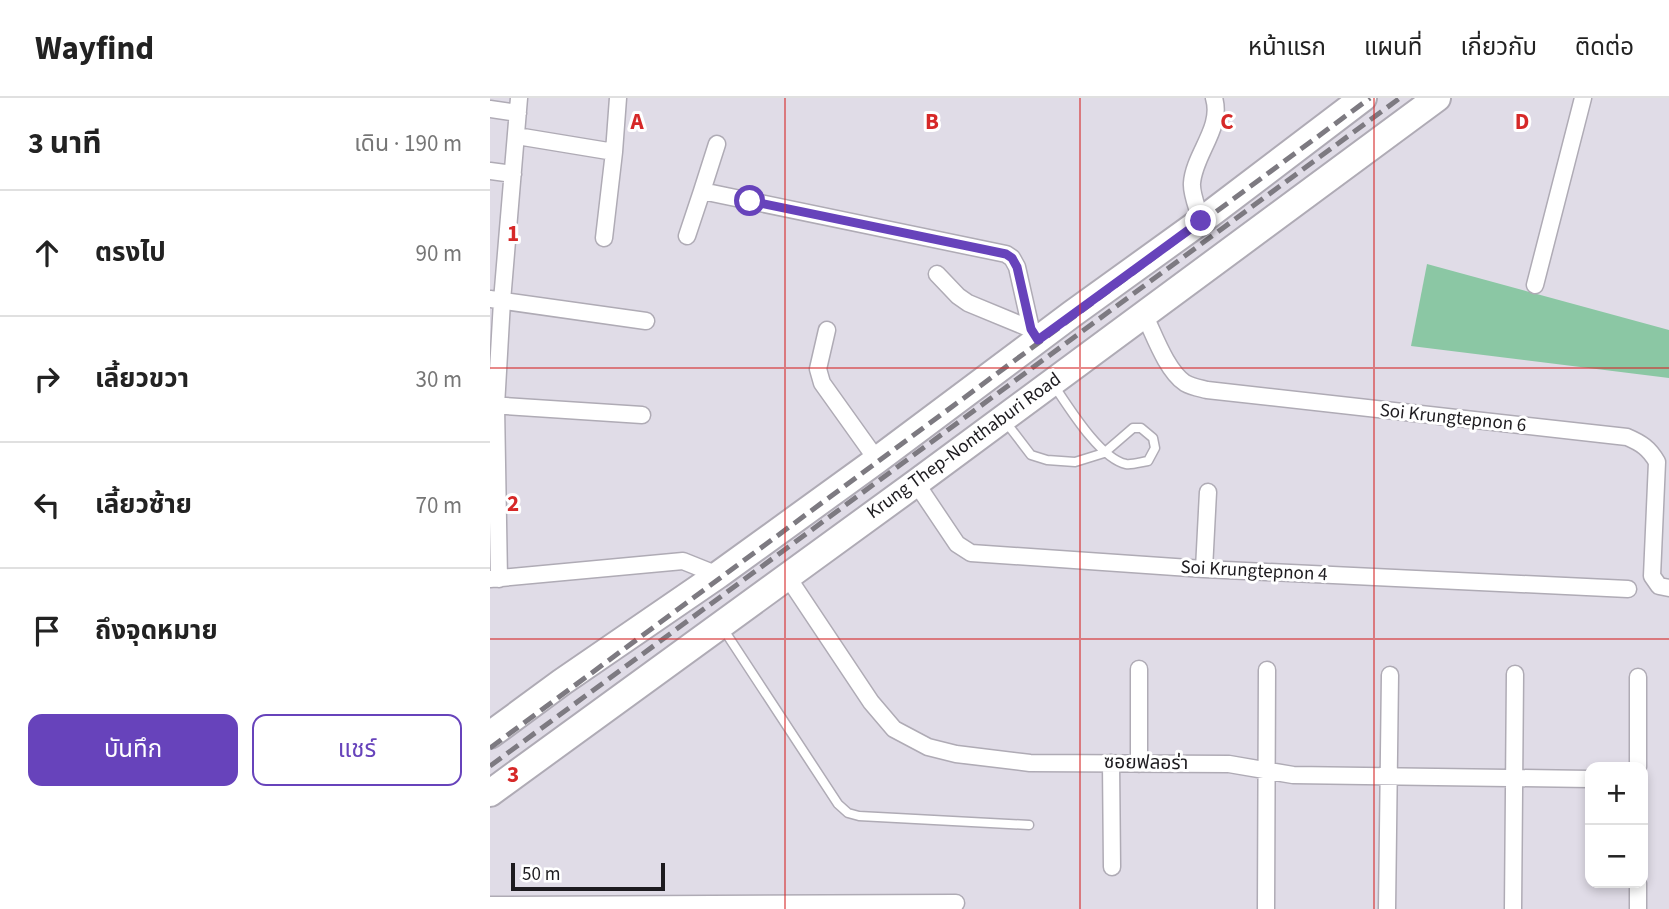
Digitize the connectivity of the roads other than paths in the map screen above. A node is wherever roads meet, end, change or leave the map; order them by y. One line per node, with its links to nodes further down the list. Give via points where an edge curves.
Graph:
1 (618, 98): 10 (street)
2 (1214, 98): 14 (street, via 1214,121 1192,184)
3 (1363, 98): 14 (main road, Krung Thep-Nonthaburi Road)
4 (1437, 98): 20 (main road, Krung Thep-Nonthaburi Road)
5 (1583, 98): 18 (street)
6 (519, 105): 7 (street); 8 (street)
7 (490, 109)
8 (517, 136): 10 (street); 12 (street)
9 (717, 144): 13 (street)
10 (614, 152): 16 (street)
11 (490, 172): 12 (street)
12 (513, 174): 19 (street)
13 (702, 191): 15 (street); 23 (street, via 1006,254 1017,267)
14 (1201, 221): 23 (main road, Krung Thep-Nonthaburi Road)
15 (687, 236)
16 (604, 238)
17 (937, 274): 23 (street, via 968,303)
18 (1535, 285)
19 (496, 300): 21 (street); 25 (street)
20 (1144, 314): 24 (main road, Krung Thep-Nonthaburi Road); 30 (street, Soi Krungtepnon 6, via 1168,363 1181,381 1192,387 1627,437 1650,450)
21 (646, 321)
22 (827, 330): 29 (street, via 818,369 822,383)
23 (1034, 335): 29 (main road, Krung Thep-Nonthaburi Road)
24 (1052, 382): 27 (main road, Krung Thep-Nonthaburi Road); 28 (lane)
25 (493, 406): 26 (street); 33 (street)
26 (642, 415)
27 (1003, 418): 28 (lane, via 1031,455 1075,462); 31 (main road, Krung Thep-Nonthaburi Road)
28 (1104, 453): 28 (lane, via 1126,464 1147,461 1155,448 1153,438 1141,428 1133,428)
29 (877, 460): 35 (main road, Krung Thep-Nonthaburi Road)
30 (1663, 466): 38 (street, Soi Krungtepnon 6, via 1652,576 1660,586)
31 (916, 483): 34 (street, Soi Krungtepnon 4, via 957,544 971,553); 36 (main road, Krung Thep-Nonthaburi Road)
32 (1208, 492): 34 (street)
33 (493, 506): 37 (street)
34 (1204, 569): 39 (street, Soi Krungtepnon 4)
35 (718, 575): 37 (street, via 683,561); 41 (main road, Krung Thep-Nonthaburi Road)
36 (787, 576): 40 (main road, Krung Thep-Nonthaburi Road); 50 (street, ซอยฟลอร่า, via 894,729 928,747 956,754 1030,762)
37 (494, 579)
38 (1669, 587)
39 (1628, 589)
40 (720, 624): 42 (main road, Krung Thep-Nonthaburi Road); 57 (lane, via 848,813)
41 (642, 627): 42 (main road); 48 (main road, Krung Thep-Nonthaburi Road)
42 (669, 662): 56 (main road, Krung Thep-Nonthaburi Road)
43 (1139, 669): 51 (street)
44 (1267, 670): 52 (street)
45 (1515, 674): 54 (street)
46 (1390, 675): 53 (street)
47 (1638, 677): 49 (street)
48 (490, 735)
49 (1638, 762)
50 (1111, 763): 51 (street, ซอยฟลอร่า); 58 (street)
51 (1139, 764): 52 (street, ซอยฟลอร่า, via 1228,764)
52 (1266, 769): 53 (street, ซอยฟลอร่า, via 1293,775); 62 (street)
53 (1389, 776): 54 (street, ซอยฟลอร่า); 63 (street)
54 (1514, 778): 55 (street, ซอยฟลอร่า); 64 (street)
55 (1585, 779)
56 (490, 793)
57 (1029, 825)
58 (1112, 867)
59 (1638, 888): 65 (street)
60 (956, 903): 61 (street)
61 (490, 905)
62 (1266, 909)
63 (1387, 909)
64 (1513, 909)
65 (1638, 909)

